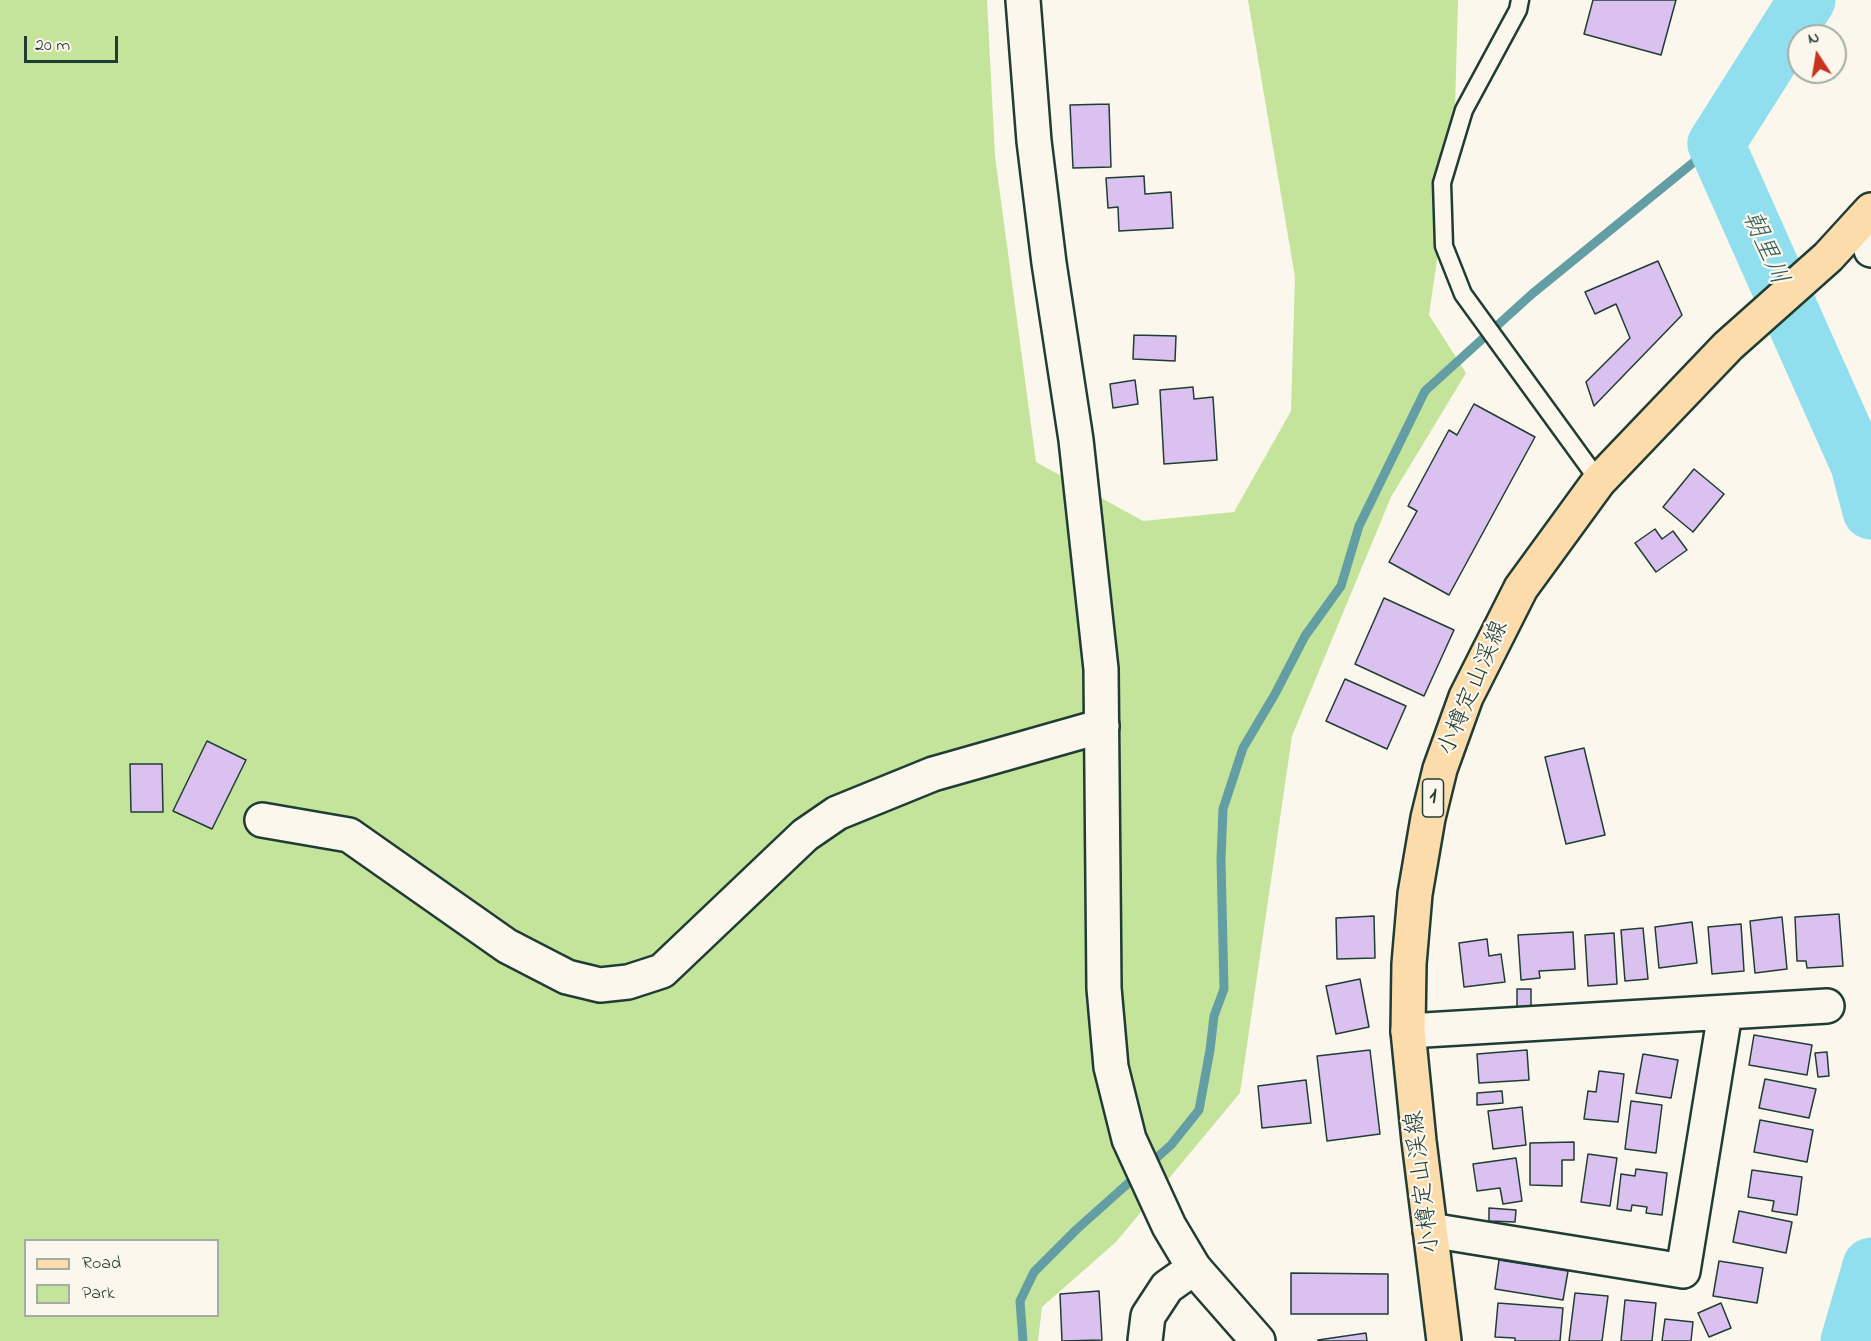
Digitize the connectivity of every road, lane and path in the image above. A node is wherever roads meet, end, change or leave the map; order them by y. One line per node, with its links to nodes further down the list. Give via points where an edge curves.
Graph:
1 (1023, 0): 5 (street, via 1034,141 1076,440 1101,669)
2 (1520, 0): 4 (lane, via 1464,110 1442,183 1444,246 1463,294)
3 (1868, 226): 4 (main road, 小樽定山渓線 / 1, via 1728,346)
4 (1599, 481): 9 (main road, 小樽定山渓線 / 1, via 1521,588 1466,697 1440,770 1414,894)
5 (1102, 726): 6 (street, via 933,774 837,813 805,835 662,971 628,982 600,985 567,977 517,951 349,835); 11 (street, via 1104,988 1111,1067 1129,1139 1169,1226)
6 (262, 820)
7 (1827, 1006): 8 (street)
8 (1725, 1013): 9 (street); 10 (street, via 1683,1271)
9 (1408, 1031): 10 (main road, 小樽定山渓線 / 1)
10 (1430, 1230): 14 (main road, 小樽定山渓線 / 1)
11 (1194, 1268): 12 (street, via 1167,1287 1148,1316); 13 (street)
12 (1145, 1341)
13 (1258, 1341)
14 (1444, 1341)

